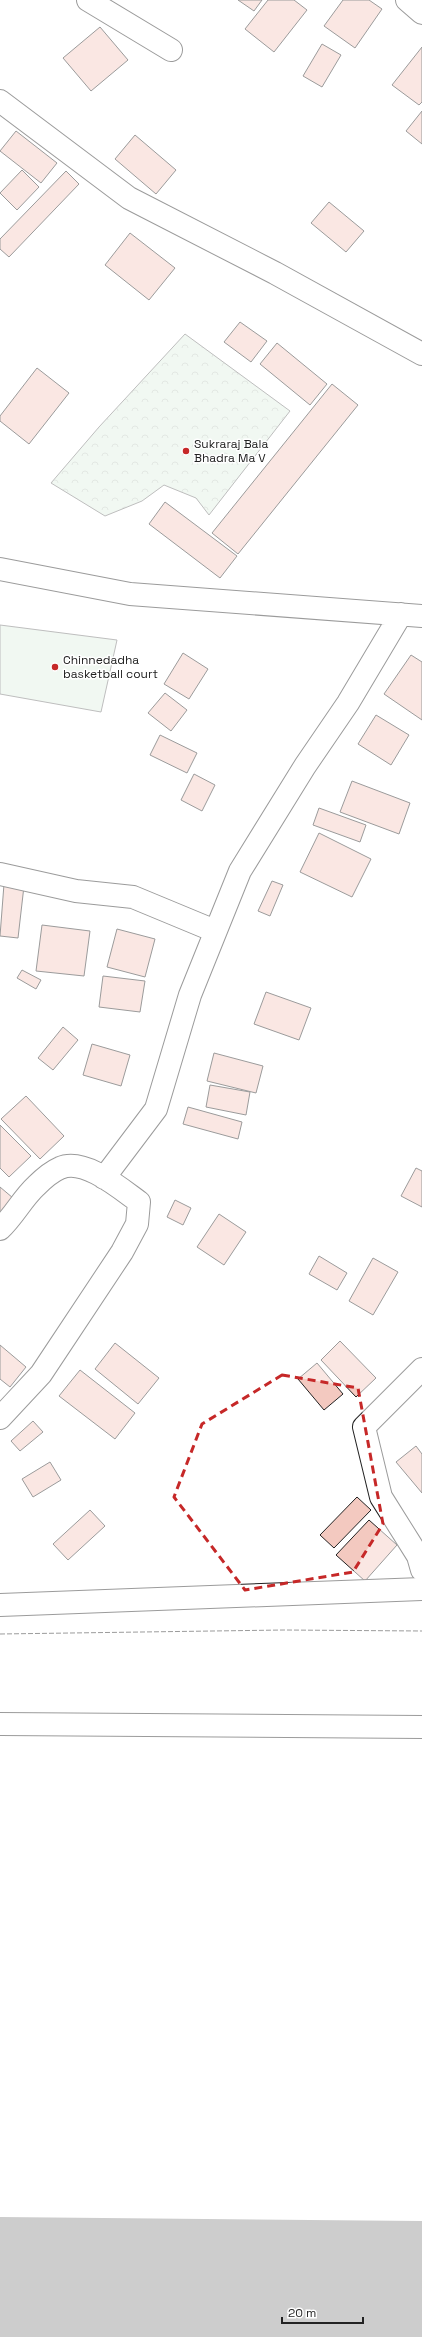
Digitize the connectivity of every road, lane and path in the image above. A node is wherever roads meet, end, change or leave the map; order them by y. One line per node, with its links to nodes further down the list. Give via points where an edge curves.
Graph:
1 (88, 0): 4 (street)
2 (407, 0): 3 (street)
3 (422, 13)
4 (171, 50)
5 (0, 100): 6 (street, via 129,198 275,273)
6 (422, 354)
7 (0, 569): 8 (street, via 130,594)
8 (411, 615): 10 (street, via 305,766 240,871)
9 (0, 874): 10 (street, via 76,891 133,897)
10 (215, 931): 11 (street, via 190,995 156,1109)
11 (104, 1178): 12 (street, via 79,1166 61,1167 36,1187); 14 (street, via 139,1202 137,1224 122,1252 41,1374)
12 (0, 1229)
13 (422, 1369): 15 (street, via 364,1427 382,1497 418,1556)
14 (0, 1418)
15 (422, 1570)
16 (422, 1588): 17 (street)
17 (0, 1605)
18 (0, 1724): 19 (street)
19 (422, 1727)

